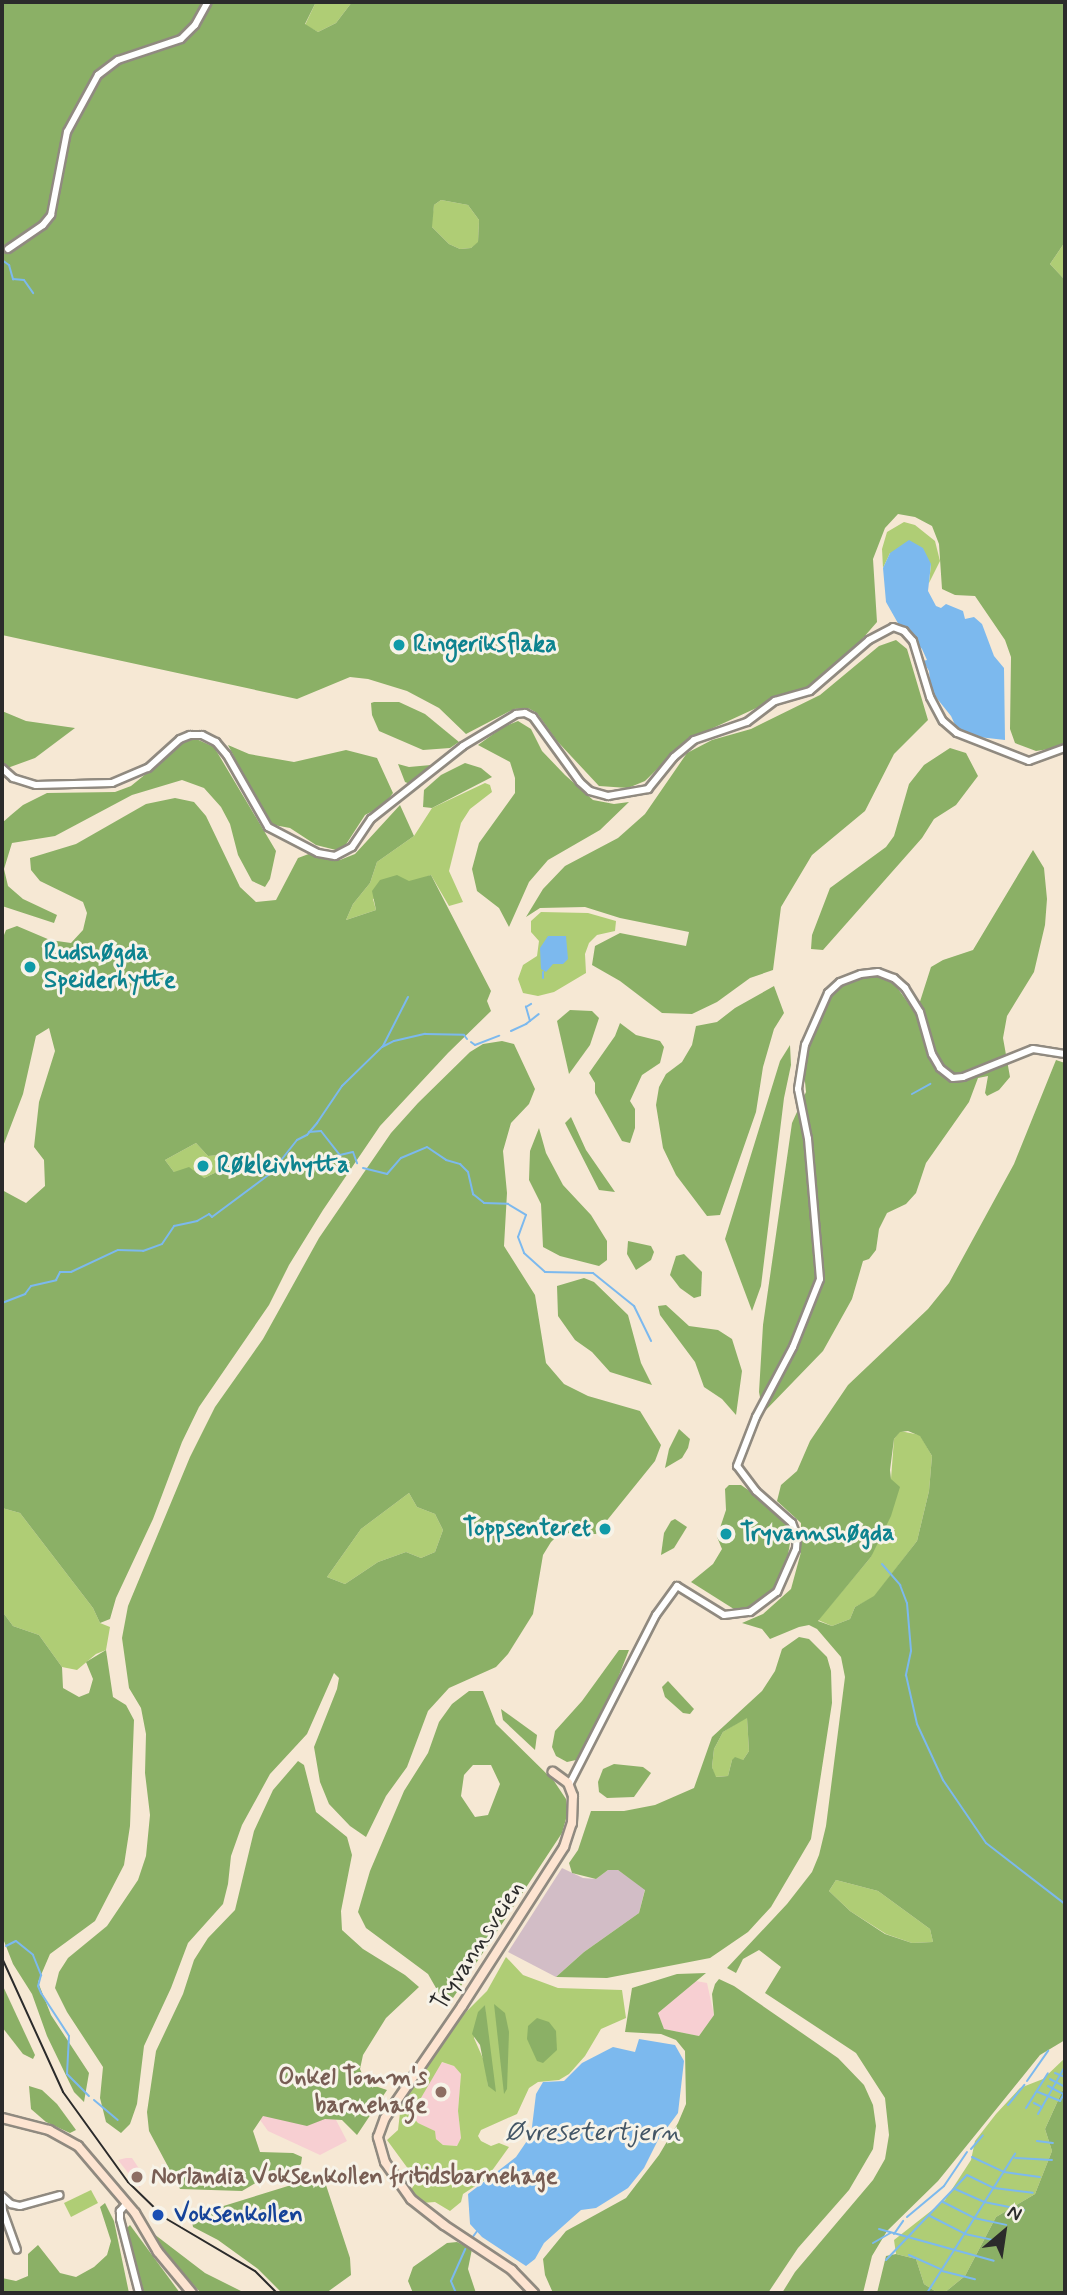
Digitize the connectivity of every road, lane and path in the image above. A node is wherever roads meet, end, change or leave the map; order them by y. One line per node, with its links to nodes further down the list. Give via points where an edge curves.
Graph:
1 (208, 2): 2 (street, via 181,40 118,60 98,75 67,132 51,215)
2 (8, 249)
3 (1065, 748): 4 (street, via 1029,761 957,733 943,721 930,697 913,641 893,628 869,640 810,691 775,701 747,722 694,740 648,789 608,796 587,790 533,717 516,715 463,746 371,819 349,849 335,856 322,855 268,827 228,755 202,735 184,737 148,768 112,783 36,785 13,778)
4 (2, 768)
5 (1065, 1054): 7 (street, via 1033,1049 953,1078 934,1058 914,1000 894,978 881,972 865,973 840,982 828,993 805,1045 798,1089 808,1139 820,1279 793,1349 756,1417 737,1466 755,1491 792,1523 796,1549 776,1594 750,1612 724,1615 677,1586 656,1615)
6 (553, 1772): 7 (street)
7 (569, 1786): 15 (street, Tryvannsveien, via 573,1815 561,1852 385,2118 378,2137 388,2168 411,2199 516,2273)
8 (2, 2118): 11 (street, via 70,2140)
9 (60, 2195): 10 (street, via 20,2206)
10 (2, 2196): 12 (street)
11 (127, 2203): 13 (street, via 120,2218); 14 (street, via 158,2252)
12 (17, 2250)
13 (139, 2293)
14 (192, 2293)
15 (534, 2293)

